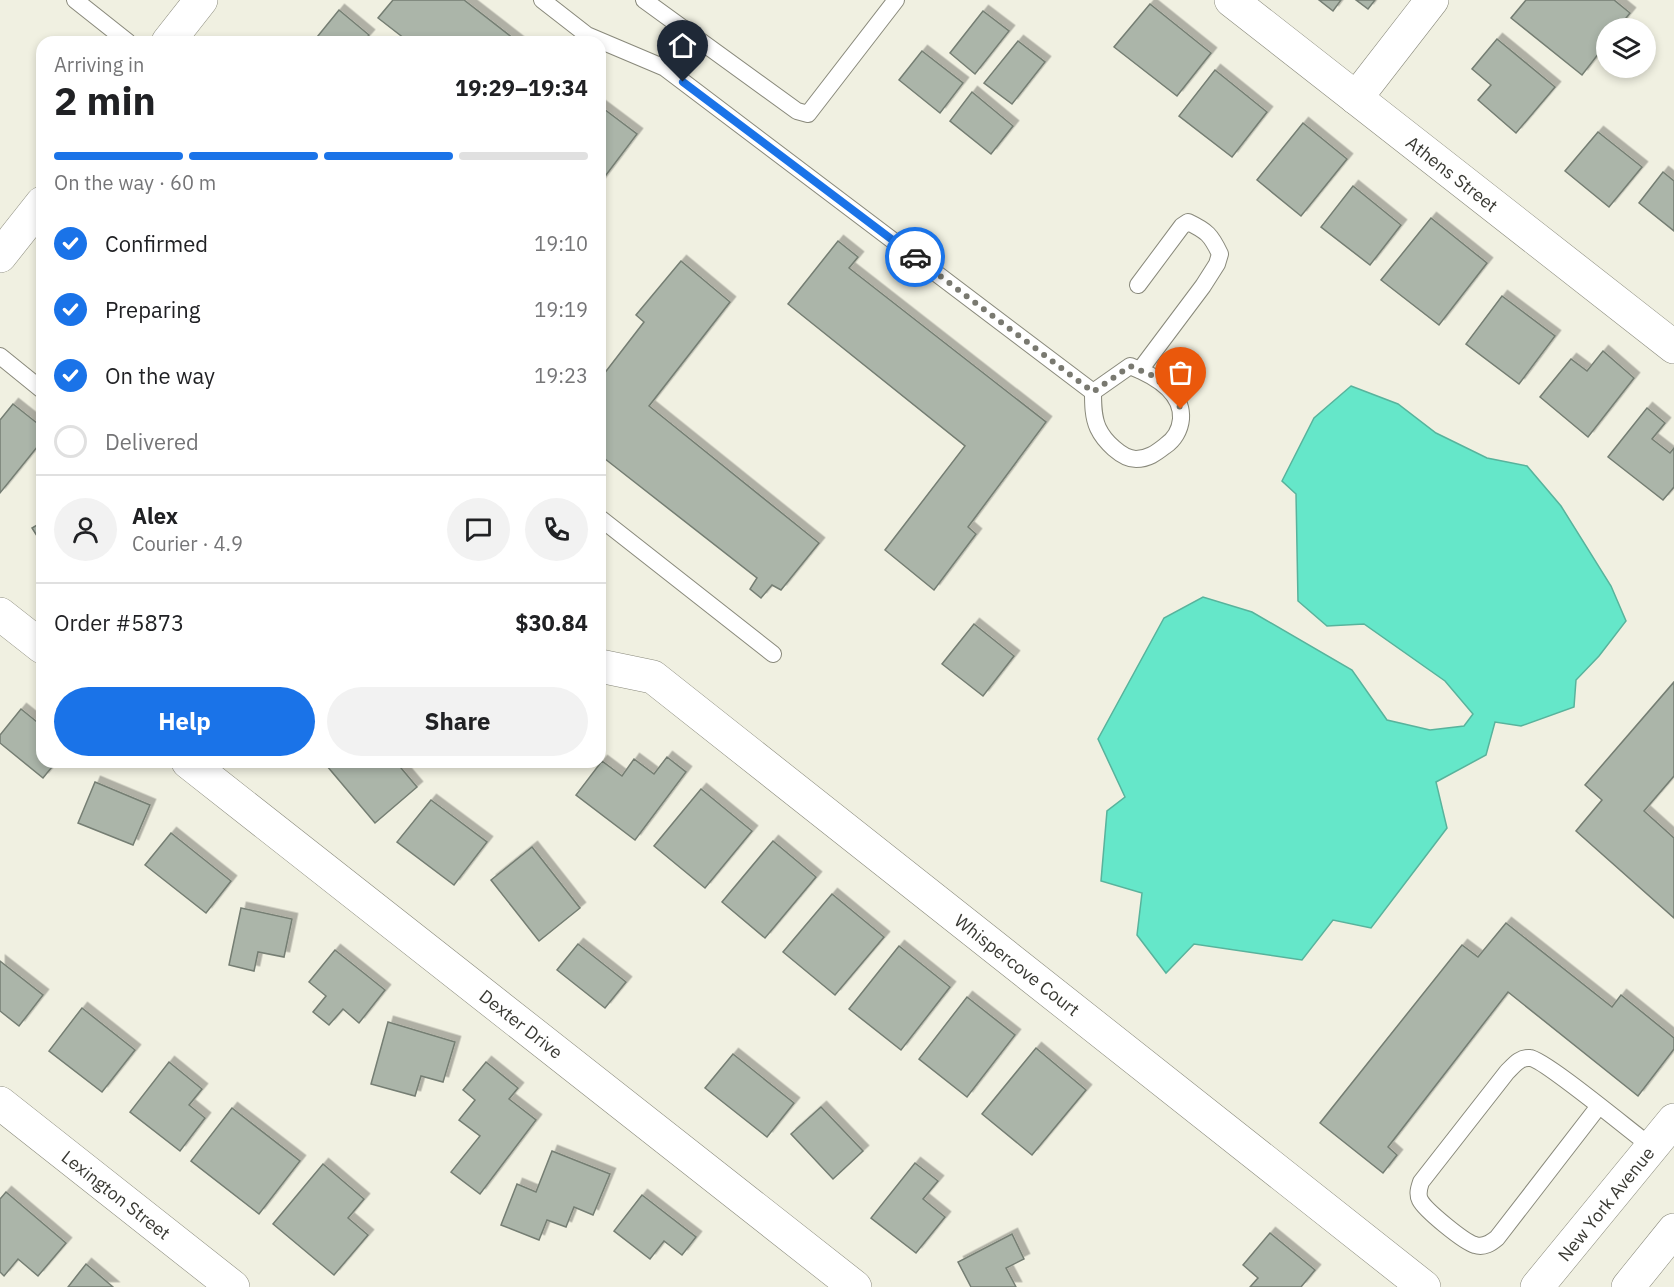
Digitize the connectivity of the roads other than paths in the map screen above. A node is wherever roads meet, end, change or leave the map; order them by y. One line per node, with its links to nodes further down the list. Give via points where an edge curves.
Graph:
1 (75, 0): 8 (lane)
2 (542, 0): 10 (lane)
3 (644, 0): 4 (lane, via 797,111 808,114)
4 (896, 0)
5 (1231, 0): 12 (street, Athens Street)
6 (1432, 0): 12 (street)
7 (199, 1): 9 (street)
8 (120, 36)
9 (173, 36)
10 (589, 36)
11 (606, 43): 20 (lane, via 665,68)
12 (1356, 98): 16 (street, Athens Street)
13 (36, 211): 14 (street)
14 (0, 256)
15 (1138, 285): 18 (lane, via 1188,222 1213,238 1220,254 1217,264)
16 (1674, 347)
17 (0, 356): 19 (lane)
18 (1140, 370): 20 (lane, via 1130,366); 20 (lane, via 1171,391 1181,409 1180,426 1172,442 1150,457 1134,460 1115,450 1098,429)
19 (36, 385)
20 (1093, 392)
21 (606, 523): 24 (lane)
22 (0, 614): 23 (street)
23 (36, 642)
24 (773, 654)
25 (606, 667): 34 (street, Whispercove Court, via 653,677)
26 (196, 768): 33 (street, Dexter Drive)
27 (0, 1103): 32 (street, Lexington Street)
28 (1599, 1106): 28 (lane, via 1542,1063 1531,1058 1519,1060 1421,1182 1420,1199 1427,1210 1467,1241 1477,1246 1488,1245); 30 (lane)
29 (1674, 1120): 30 (street, New York Avenue)
30 (1652, 1148): 35 (street, New York Avenue)
31 (1674, 1230): 36 (street)
32 (233, 1287)
33 (855, 1287)
34 (1424, 1287)
35 (1538, 1287)
36 (1628, 1287)

